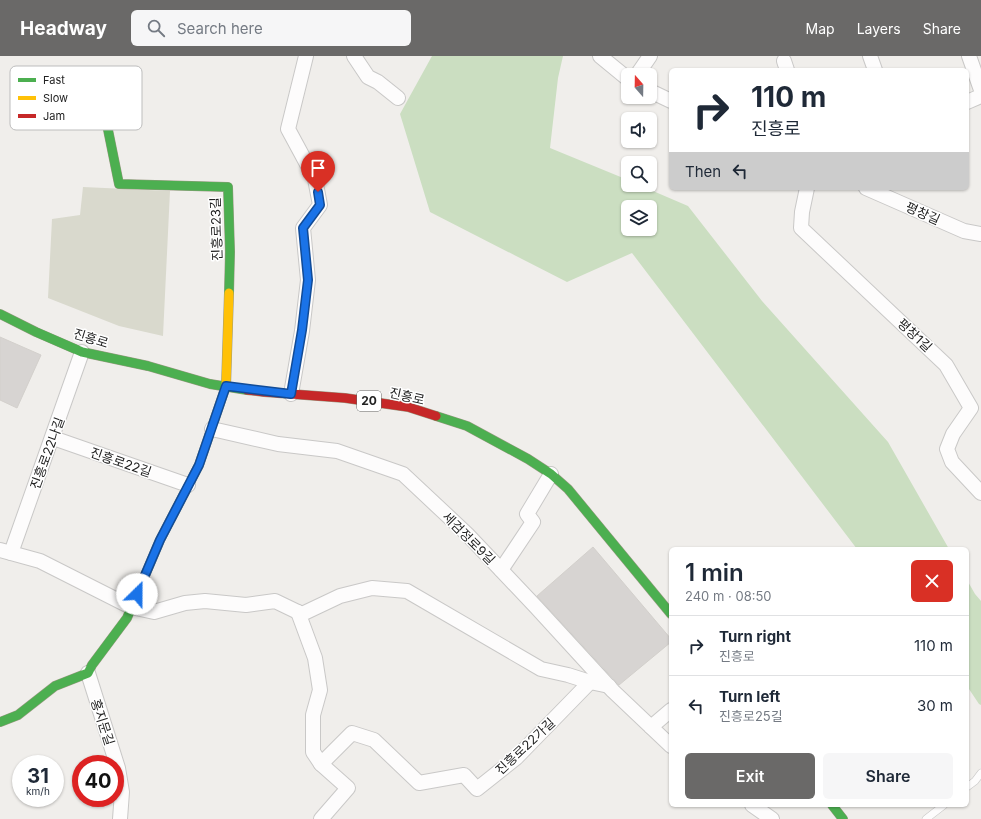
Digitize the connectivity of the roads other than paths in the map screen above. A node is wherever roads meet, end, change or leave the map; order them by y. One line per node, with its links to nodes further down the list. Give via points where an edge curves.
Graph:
1 (306, 56): 23 (street, via 288,129 315,179 320,205 303,228 308,280)
2 (354, 56): 13 (street, via 368,77)
3 (600, 56): 9 (street)
4 (650, 56): 7 (street)
5 (870, 56): 8 (street)
6 (969, 56): 10 (street)
7 (642, 68)
8 (874, 68)
9 (621, 72)
10 (981, 90)
11 (657, 94): 14 (street)
12 (981, 96): 15 (street)
13 (398, 98)
14 (669, 100)
15 (969, 101)
16 (108, 130): 22 (street, 진흥로23길, via 119,184 228,187 230,252)
17 (807, 190): 28 (street, 평창1길, via 802,228 950,371 971,408 953,434 947,449 952,462)
18 (871, 190): 19 (street, 평창길 / 평창길, via 964,231)
19 (981, 234)
20 (0, 314): 21 (street, 진흥로 / 20)
21 (82, 352): 22 (street, 진흥로 / 20); 25 (street, 진흥로22나길)
22 (226, 386): 23 (street, 진흥로 / 20); 24 (street)
23 (291, 394): 26 (street, 진흥로 / 20, via 408,407 467,426)
24 (212, 429): 27 (street, via 199,465); 30 (street, 세검정로9길, via 278,444 337,451 403,474)
25 (53, 438): 27 (street, 진흥로22길); 29 (street, 진흥로22나길)
26 (551, 474): 30 (street, via 527,514 533,522); 33 (street, 진흥로 / 20, via 568,490)
27 (188, 485): 31 (street, via 160,540)
28 (981, 493)
29 (6, 552): 31 (street, 진흥로22나길, via 40,561)
30 (502, 570): 36 (street, 세검정로9길)
31 (132, 607): 32 (street, via 154,612 185,603 205,601 246,605 274,601); 34 (street)
32 (298, 612): 35 (street, via 302,614 340,596 372,588 407,591 541,669); 41 (street, via 315,658 320,690 313,715 313,752)
33 (669, 612)
34 (88, 673): 38 (street, via 55,686 18,715); 47 (street, 홍지문길 / 홍지문길, via 118,768 122,792)
35 (590, 682): 36 (street); 41 (street, 진흥로22가길, via 516,758 477,788 464,775 419,783 374,740 352,733)
36 (609, 686): 39 (street, 세검정로9길)
37 (669, 712): 39 (street)
38 (0, 722)
39 (651, 727): 40 (street, 세검정로9길)
40 (669, 744)
41 (321, 764): 48 (street, via 348,788)
42 (981, 773): 43 (lane)
43 (969, 786)
44 (755, 807): 49 (street)
45 (834, 807): 50 (street)
46 (941, 807): 51 (lane)
47 (120, 819)
48 (321, 819)
49 (772, 819)
50 (843, 819)
51 (926, 819)

